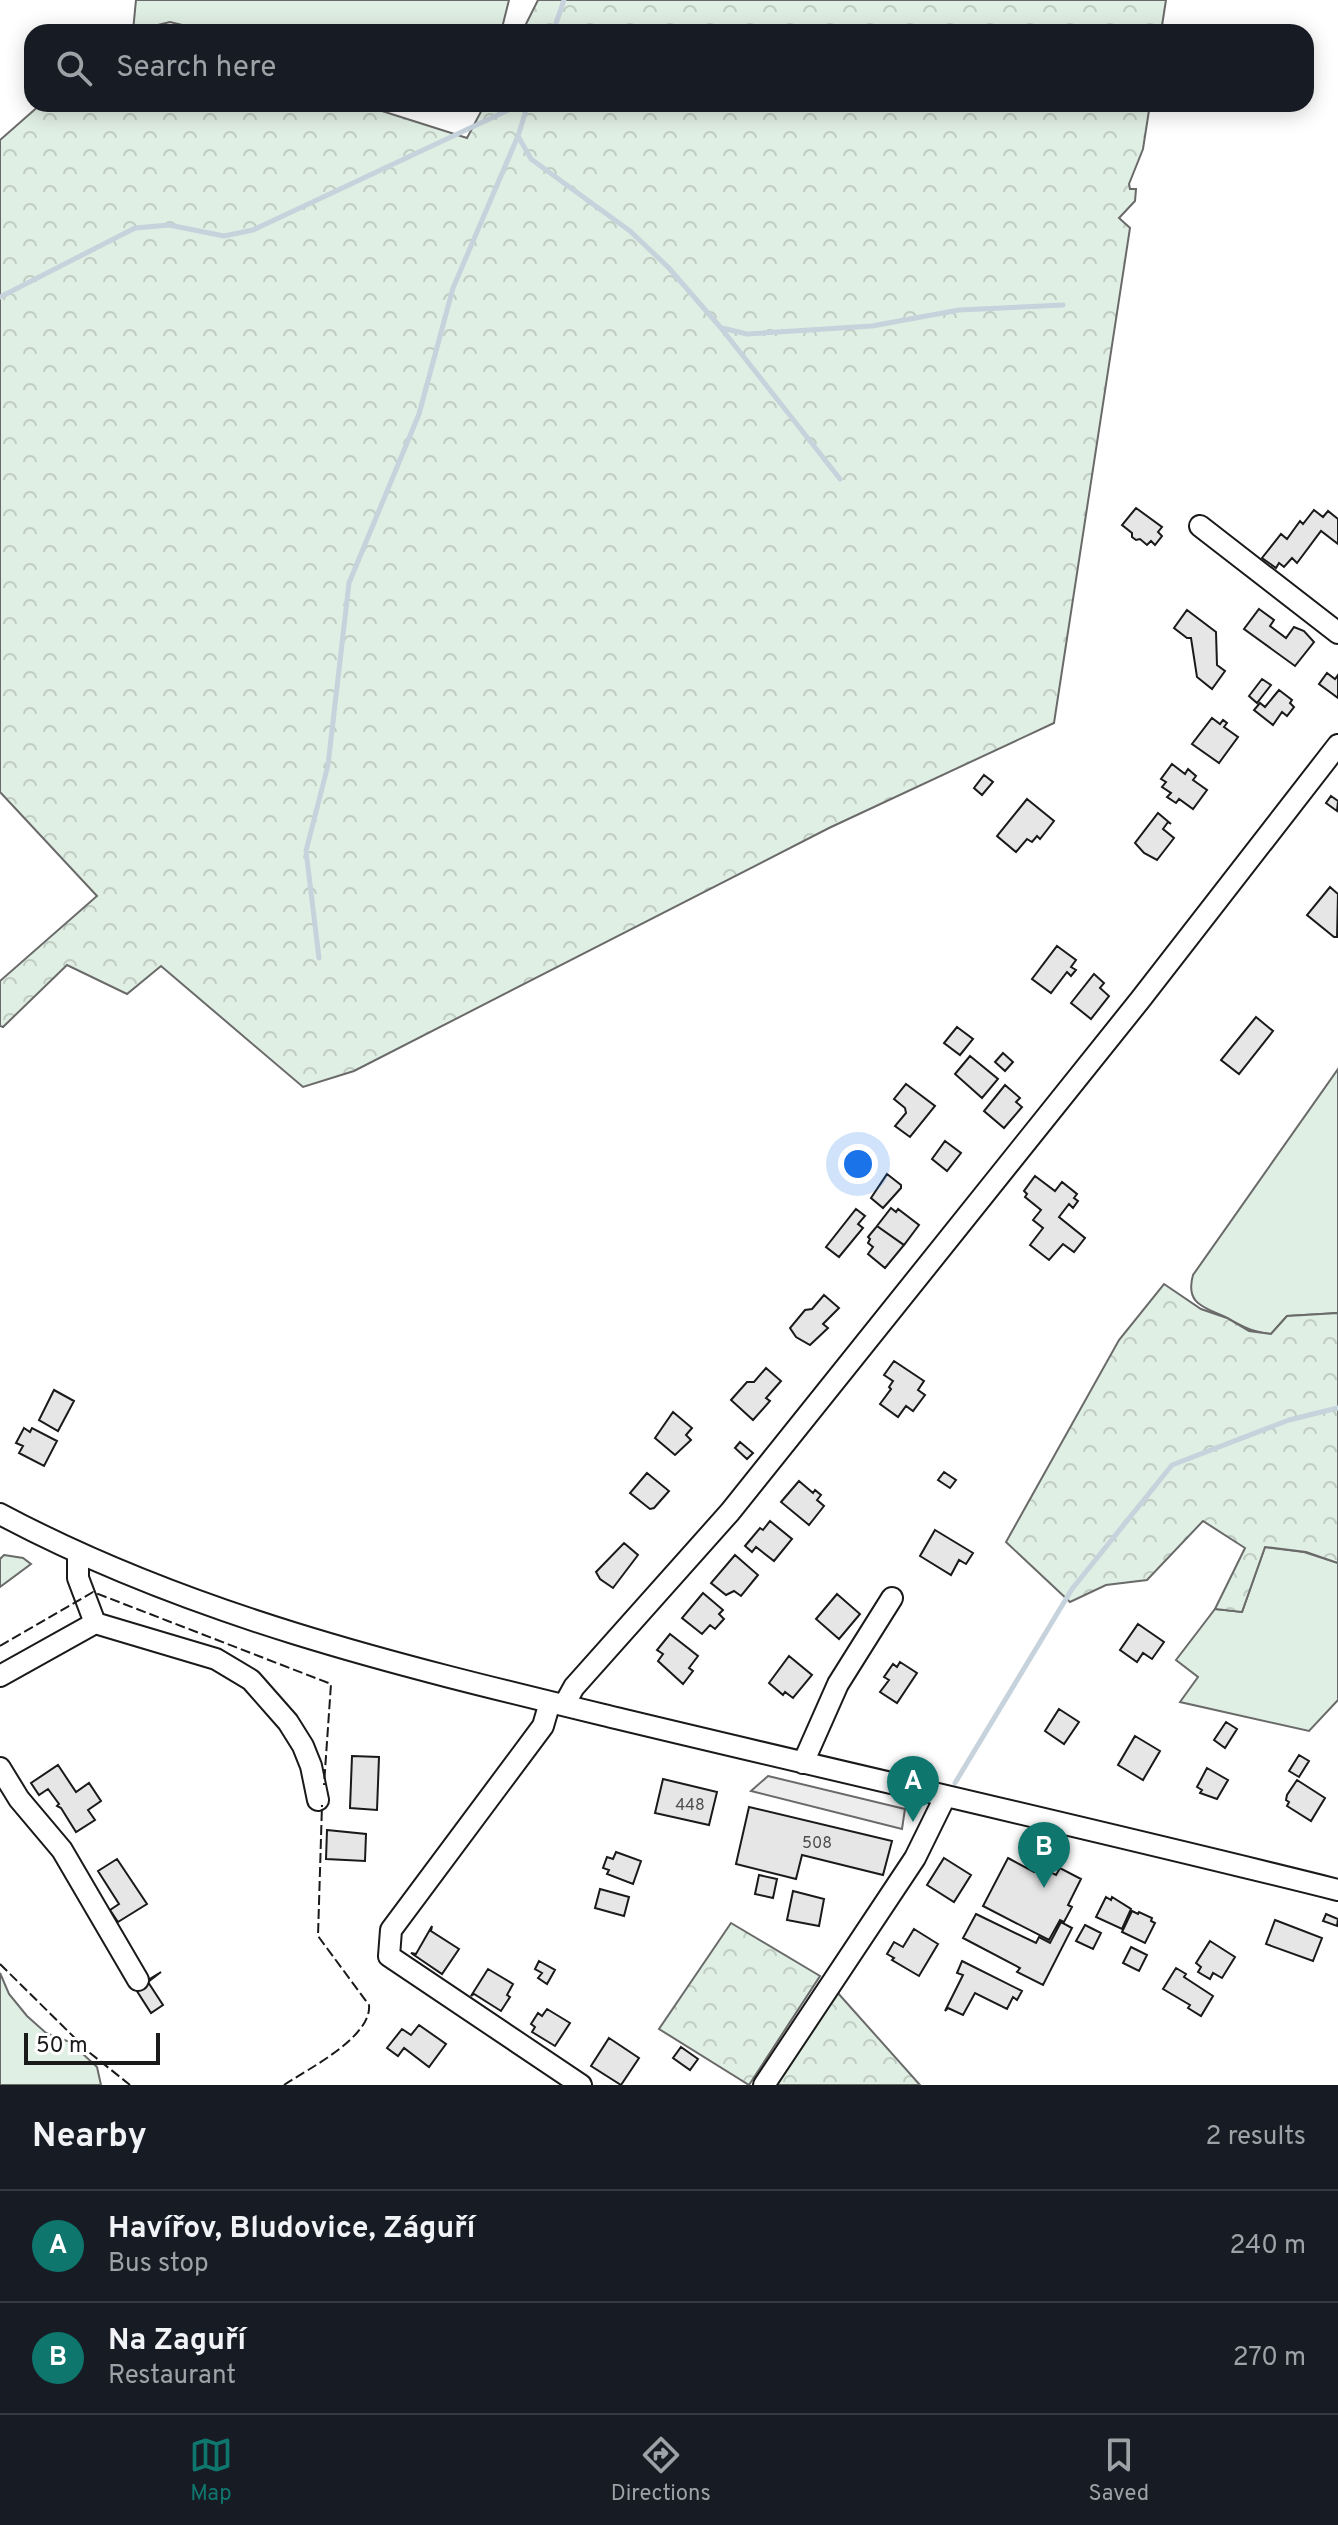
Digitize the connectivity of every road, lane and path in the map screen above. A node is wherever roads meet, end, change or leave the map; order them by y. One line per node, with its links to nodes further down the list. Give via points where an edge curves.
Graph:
1 (1200, 526): 2 (street)
2 (1338, 633)
3 (1338, 745): 9 (street, via 730,1512)
4 (0, 1514): 5 (street)
5 (78, 1554): 7 (street, via 78,1578); 9 (street, via 259,1623)
6 (892, 1598): 10 (street, via 838,1684)
7 (95, 1623): 8 (street); 13 (street, via 216,1659 251,1680 303,1746)
8 (0, 1676)
9 (557, 1703): 10 (street); 16 (street, via 391,1930 389,1956)
10 (803, 1763): 12 (street)
11 (0, 1768): 15 (street, via 62,1850)
12 (945, 1797): 14 (street); 17 (street, via 915,1858)
13 (318, 1800)
14 (1338, 1890)
15 (138, 1980)
16 (581, 2085)
17 (764, 2085)

